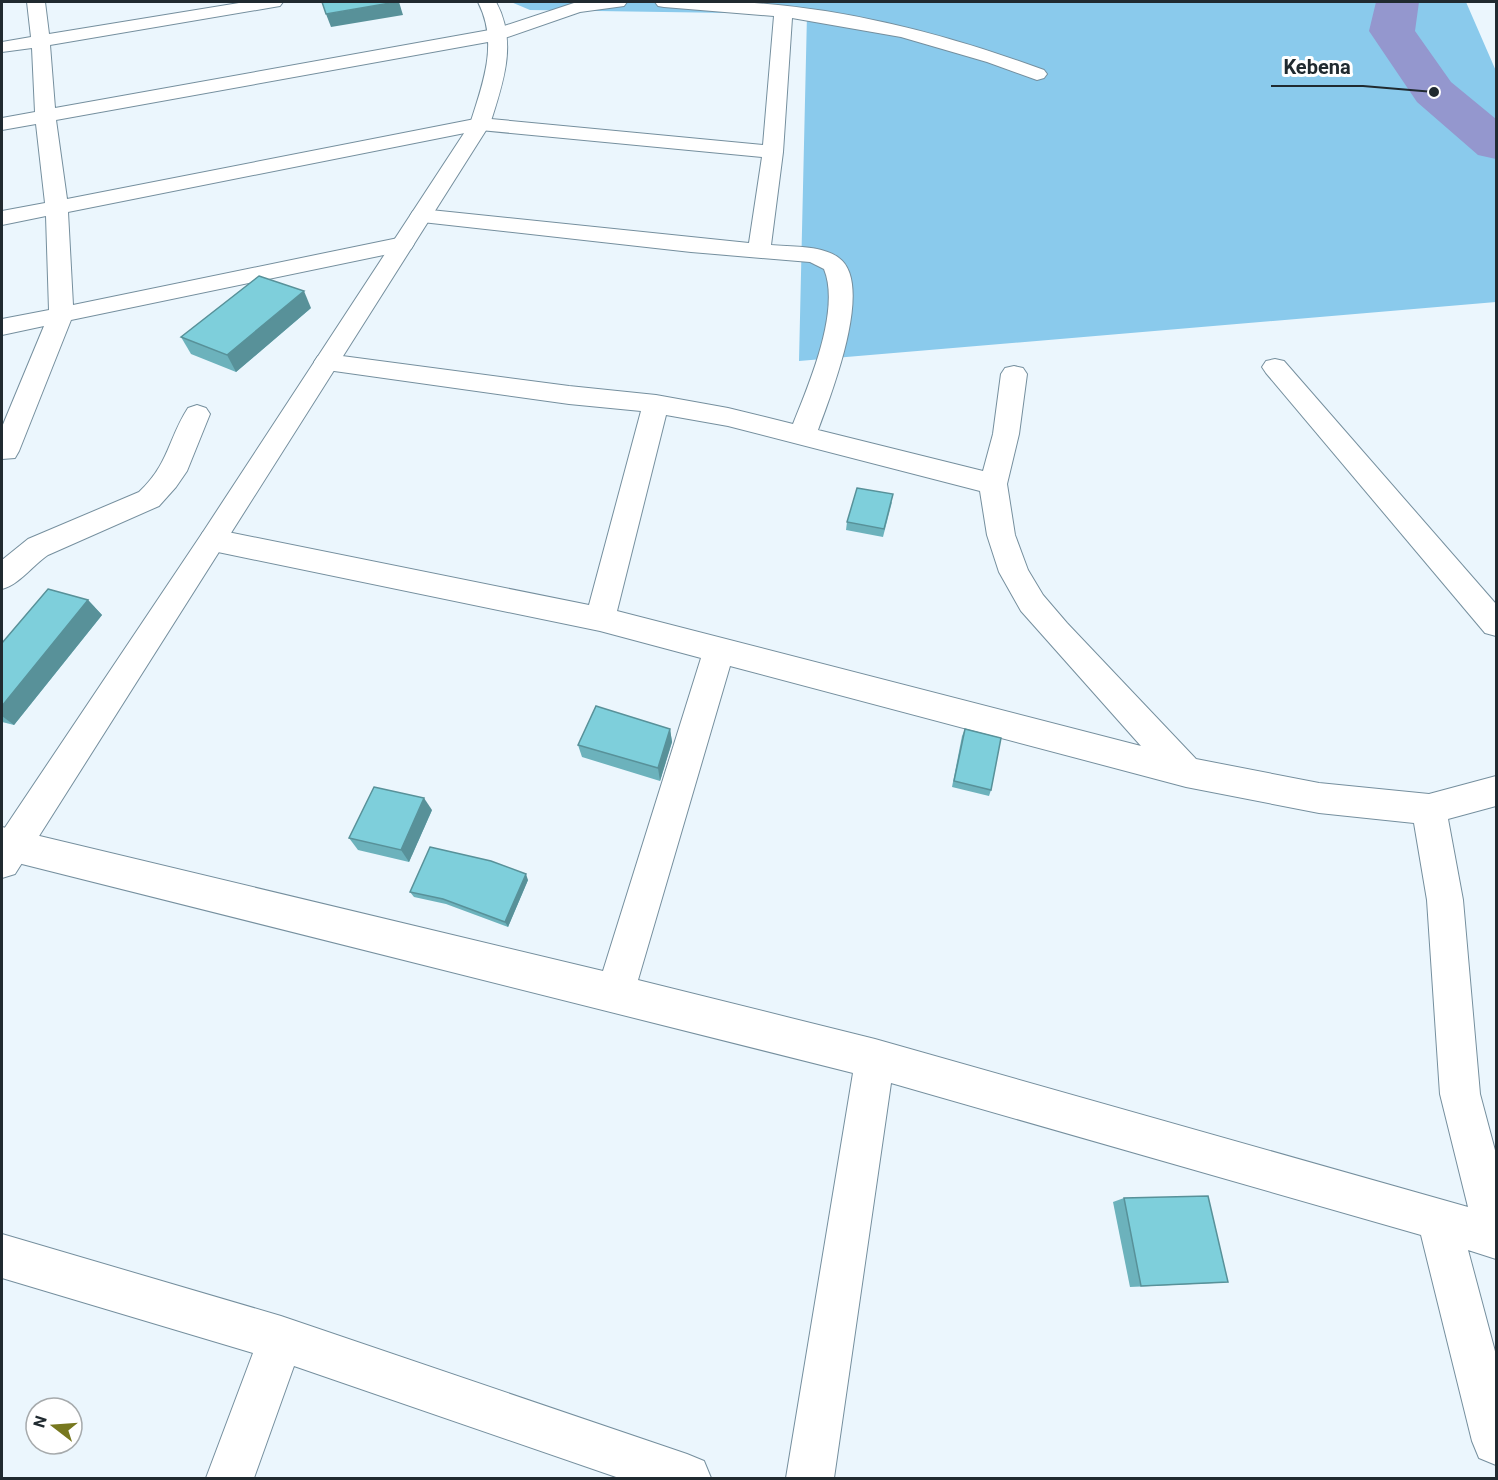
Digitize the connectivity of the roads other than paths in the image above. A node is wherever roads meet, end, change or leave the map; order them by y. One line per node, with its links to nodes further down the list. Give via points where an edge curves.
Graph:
1 (36, 2): 8 (street)
2 (274, 2): 8 (street)
3 (487, 2): 7 (street)
4 (618, 2): 7 (street, via 577,7)
5 (664, 2): 6 (street)
6 (783, 13): 10 (street, via 903,32 992,55); 14 (street)
7 (499, 34): 11 (street); 13 (street, via 495,73)
8 (40, 41): 9 (street); 11 (street)
9 (2, 47)
10 (1037, 74)
11 (45, 117): 12 (street); 15 (street)
12 (2, 124)
13 (480, 124): 14 (street); 15 (street); 16 (street)
14 (773, 152): 19 (street)
15 (57, 208): 17 (street); 20 (street)
16 (421, 216): 18 (street); 19 (street)
17 (2, 218)
18 (404, 243): 20 (street); 22 (street)
19 (759, 251): 27 (street, via 824,258 836,267 841,280 834,343)
20 (61, 315): 21 (street); 28 (street)
21 (2, 327)
22 (327, 362): 25 (street); 30 (street)
23 (1275, 367): 33 (street)
24 (1014, 374): 29 (street, via 1006,434)
25 (656, 404): 27 (street); 32 (street)
26 (197, 414): 31 (street, via 176,469 164,486 148,499 38,547)
27 (802, 435): 29 (street)
28 (5, 451)
29 (993, 484): 35 (street, via 1001,535 1014,572 1032,603)
30 (213, 540): 32 (street); 38 (street)
31 (2, 578)
32 (600, 619): 34 (street)
33 (1497, 624)
34 (719, 650): 35 (street); 39 (street)
35 (1186, 772): 37 (street, via 1319,798)
36 (1497, 791): 37 (street)
37 (1429, 809): 42 (street, via 1445,900 1461,1094)
38 (5, 850): 39 (street)
39 (615, 993): 40 (street)
40 (875, 1059): 41 (street); 49 (street)
41 (1438, 1219): 43 (street); 46 (street)
42 (1497, 1230)
43 (1497, 1238)
44 (2, 1256): 45 (street)
45 (281, 1339): 47 (street); 48 (street)
46 (1497, 1441)
47 (230, 1479)
48 (687, 1479)
49 (810, 1479)

